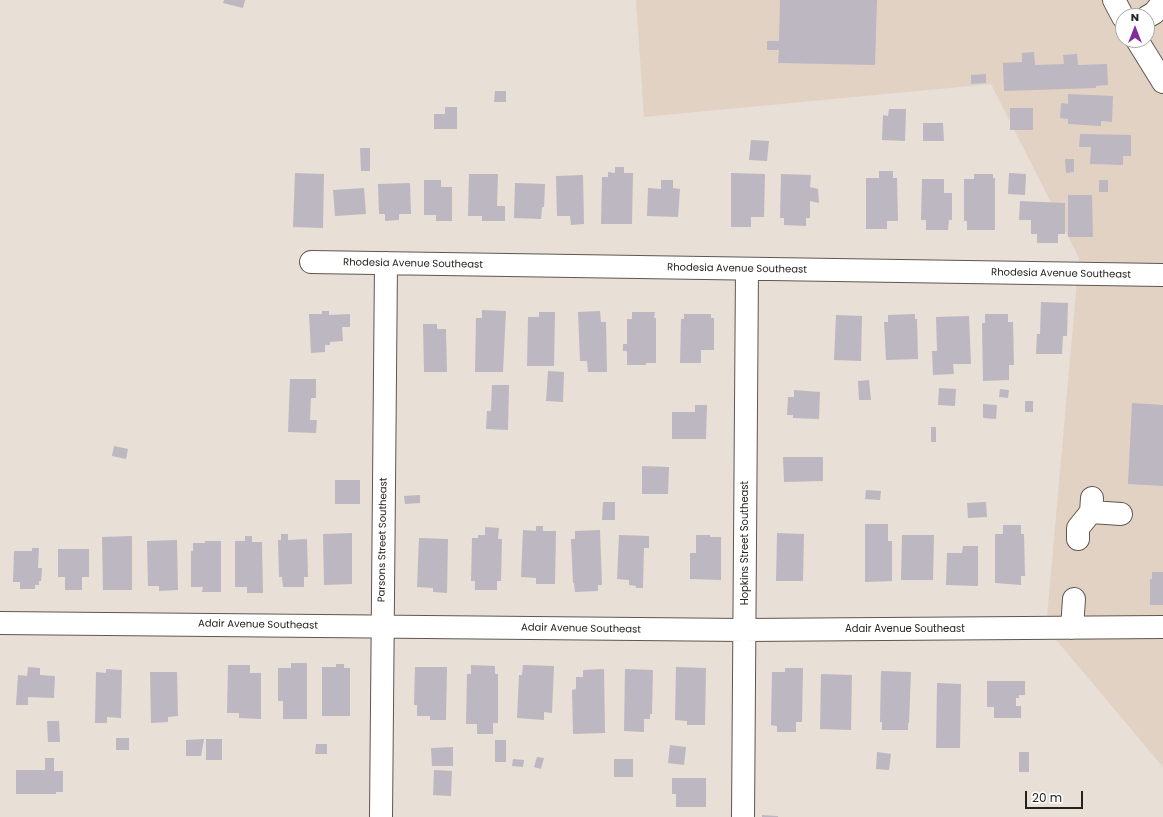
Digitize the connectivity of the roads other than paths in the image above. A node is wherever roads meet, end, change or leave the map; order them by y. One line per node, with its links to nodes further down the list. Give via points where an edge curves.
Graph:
1 (1142, 48): 2 (street)
2 (1163, 82)
3 (312, 262): 4 (street, Rhodesia Avenue Southeast)
4 (386, 263): 5 (street, Rhodesia Avenue Southeast); 11 (street, Parsons Street Southeast)
5 (747, 269): 6 (street, Rhodesia Avenue Southeast); 14 (street, Hopkins Street Southeast)
6 (1163, 275)
7 (1121, 514): 8 (street, via 1091,505 1078,528)
8 (1078, 539)
9 (1074, 599): 13 (street)
10 (0, 623): 11 (street, Adair Avenue Southeast)
11 (382, 627): 14 (street, Adair Avenue Southeast); 15 (street, Parsons Street Southeast)
12 (1163, 627): 13 (street, Adair Avenue Southeast)
13 (1072, 628): 14 (street, Adair Avenue Southeast)
14 (744, 630): 16 (street, Hopkins Street Southeast)
15 (381, 817)
16 (743, 817)

